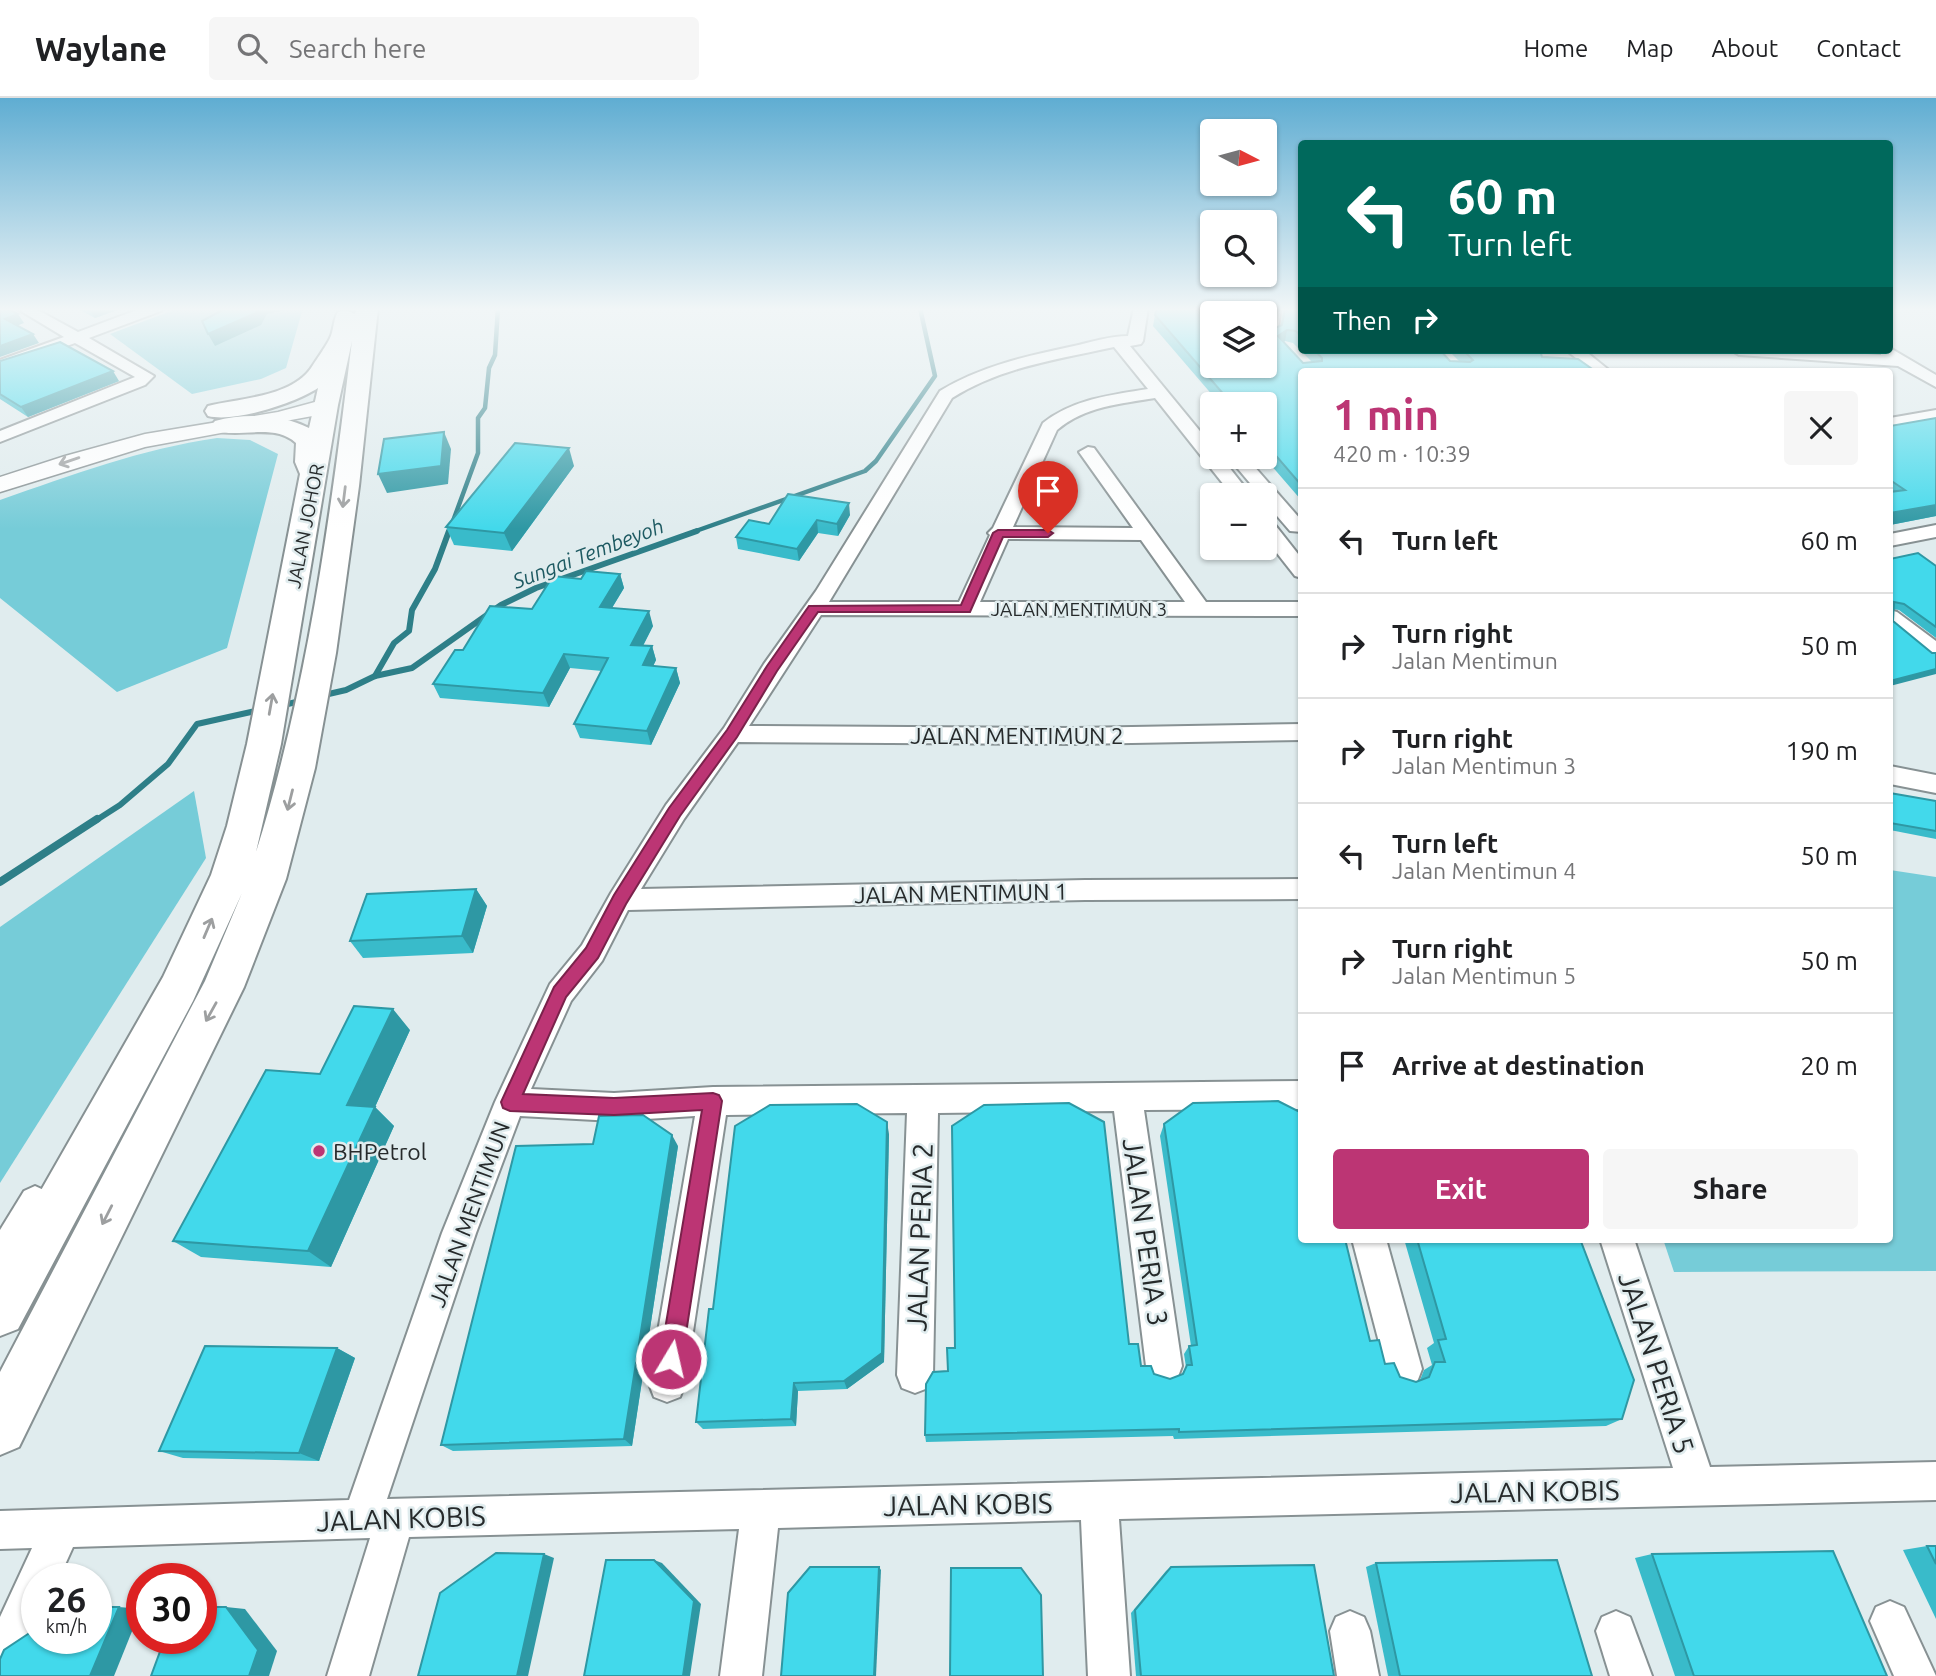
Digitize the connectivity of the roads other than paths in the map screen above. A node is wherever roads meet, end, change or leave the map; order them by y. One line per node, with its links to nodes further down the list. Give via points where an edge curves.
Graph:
1 (136, 382): 16 (street)
2 (308, 382): 13 (highway)
3 (331, 382): 11 (highway, JALAN JOHOR)
4 (354, 382): 11 (highway)
5 (359, 382): 15 (highway, JALAN JOHOR)
6 (967, 382): 33 (street, JALAN MENTIMUN, via 946,396)
7 (1151, 382): 9 (street)
8 (1168, 382): 10 (street)
9 (1158, 392): 21 (street); 27 (street, via 1081,408 1058,419 1049,427)
10 (1186, 399)
11 (326, 405): 13 (street, via 303,414); 15 (highway, via 339,408); 20 (highway, JALAN JOHOR)
12 (1936, 415): 14 (street)
13 (215, 419): 18 (street, via 150,422); 20 (highway, via 299,432 309,441 308,462); 22 (street, one-way to 22, via 101,450)
14 (1893, 423)
15 (352, 430): 59 (highway, JALAN JOHOR, one-way to 59, via 307,734 272,869 225,988)
16 (2, 434)
17 (1088, 452): 28 (street)
18 (0, 468)
19 (1248, 469): 23 (street)
20 (315, 477): 45 (highway, JALAN JOHOR, one-way to 20, via 205,935 230,875 264,744)
21 (1232, 483)
22 (0, 485)
23 (1298, 524)
24 (1298, 526): 25 (street)
25 (1277, 527)
26 (1927, 532): 29 (street); 31 (street)
27 (998, 533): 28 (street); 34 (street)
28 (1146, 534): 35 (street)
29 (1893, 539)
30 (1277, 540): 32 (street)
31 (1936, 547)
32 (1298, 567)
33 (814, 608): 34 (street, JALAN MENTIMUN 3); 40 (street, JALAN MENTIMUN)
34 (965, 609): 35 (street, JALAN MENTIMUN 3)
35 (1200, 609): 36 (street, JALAN MENTIMUN 3)
36 (1298, 610)
37 (1893, 619): 38 (street)
38 (1936, 652)
39 (1298, 733): 40 (street, JALAN MENTIMUN 2)
40 (732, 734): 44 (street, JALAN MENTIMUN, via 675,812)
41 (1893, 776): 42 (street)
42 (1936, 784)
43 (1298, 889): 44 (street, JALAN MENTIMUN 1)
44 (620, 900): 50 (street, JALAN MENTIMUN, via 592,953 560,993)
45 (146, 1047): 53 (street, via 72,1140); 54 (highway, JALAN JOHOR)
46 (1298, 1095): 47 (street)
47 (1127, 1097): 48 (street); 55 (street, JALAN PERIA 3)
48 (923, 1098): 49 (street); 57 (street, JALAN PERIA 2)
49 (713, 1101): 50 (street, via 614,1107); 58 (street)
50 (510, 1102): 64 (street, JALAN MENTIMUN, via 459,1233)
51 (1370, 1243): 56 (street)
52 (1618, 1243): 61 (street, JALAN PERIA 5)
53 (0, 1261)
54 (0, 1311)
55 (1164, 1366)
56 (1404, 1369)
57 (915, 1375)
58 (667, 1384)
59 (3, 1415)
60 (1936, 1481): 61 (street, JALAN KOBIS)
61 (1698, 1487): 62 (street, JALAN KOBIS)
62 (1099, 1501): 63 (street, JALAN KOBIS); 75 (street)
63 (761, 1509): 64 (street, JALAN KOBIS); 74 (street)
64 (378, 1519): 65 (street, JALAN KOBIS); 73 (street, JALAN MENTIMUN)
65 (62, 1528): 66 (street, JALAN KOBIS); 67 (street)
66 (0, 1530)
67 (46, 1563)
68 (21, 1618): 72 (street)
69 (1890, 1621): 78 (street)
70 (1350, 1631): 76 (street)
71 (1616, 1631): 77 (street)
72 (0, 1663)
73 (348, 1676)
74 (741, 1676)
75 (1109, 1676)
76 (1358, 1676)
77 (1631, 1676)
78 (1916, 1676)

